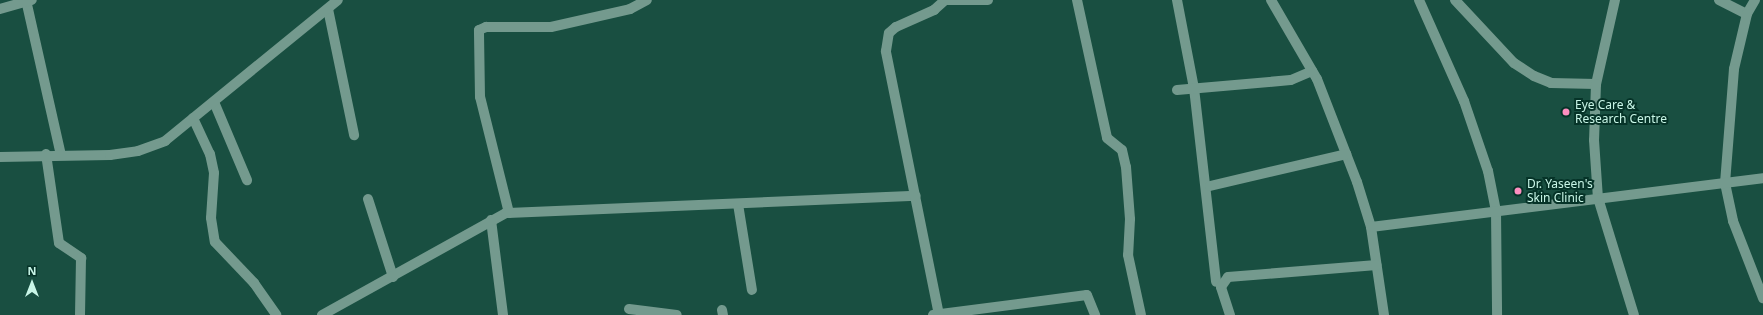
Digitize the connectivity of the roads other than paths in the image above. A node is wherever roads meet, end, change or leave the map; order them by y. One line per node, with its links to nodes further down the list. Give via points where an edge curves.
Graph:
1 (28, 0): 14 (street); 26 (street)
2 (338, 0): 15 (street)
3 (647, 0): 37 (street, via 623,11 551,27 486,27 479,30 480,97)
4 (944, 0): 5 (street); 32 (street, via 934,10 896,27 886,41 888,74)
5 (988, 0)
6 (1077, 0): 53 (street, via 1107,138 1122,150 1126,167 1130,219 1128,255)
7 (1177, 0): 19 (street)
8 (1271, 0): 17 (street)
9 (1419, 0): 36 (street, via 1482,147)
10 (1455, 0): 18 (street, via 1514,63 1534,76 1559,84)
11 (1615, 0): 18 (street)
12 (1718, 0): 16 (street)
13 (1754, 0): 16 (street)
14 (0, 9)
15 (328, 9): 21 (street); 23 (street)
16 (1747, 14): 30 (street, via 1734,69)
17 (1312, 71): 19 (street, via 1291,80); 25 (street)
18 (1596, 84): 33 (street, via 1594,140)
19 (1194, 88): 20 (street); 42 (street)
20 (1177, 90)
21 (214, 102): 22 (street); 29 (street)
22 (193, 118): 26 (street, via 165,141 138,151); 47 (street, via 210,154 214,173 211,218 215,242 254,283)
23 (354, 135)
24 (46, 154): 26 (street); 27 (street); 46 (street, via 59,242 82,258)
25 (1346, 154): 31 (street); 39 (street)
26 (61, 155)
27 (0, 157)
28 (1763, 178): 30 (street)
29 (247, 180)
30 (1725, 183): 33 (street); 44 (street, via 1733,221)
31 (1210, 186)
32 (916, 196): 35 (street); 51 (street)
33 (1598, 198): 36 (street); 57 (street)
34 (368, 199): 41 (street)
35 (738, 204): 37 (street, via 645,205); 43 (street)
36 (1496, 211): 39 (street); 56 (street)
37 (509, 213): 38 (street)
38 (491, 220): 41 (street); 49 (street)
39 (1371, 227): 40 (street)
40 (1377, 266): 54 (street, via 1228,277 1221,287); 55 (street)
41 (394, 277): 48 (street)
42 (1216, 282)
43 (752, 290)
44 (1763, 298)
45 (629, 309): 50 (street)
46 (80, 315)
47 (276, 315)
48 (322, 315)
49 (503, 315)
50 (677, 315)
51 (937, 315): 52 (street, via 1087,295 1092,299)
52 (1095, 315)
53 (1141, 315)
54 (1230, 315)
55 (1384, 315)
56 (1496, 315)
57 (1634, 315)

